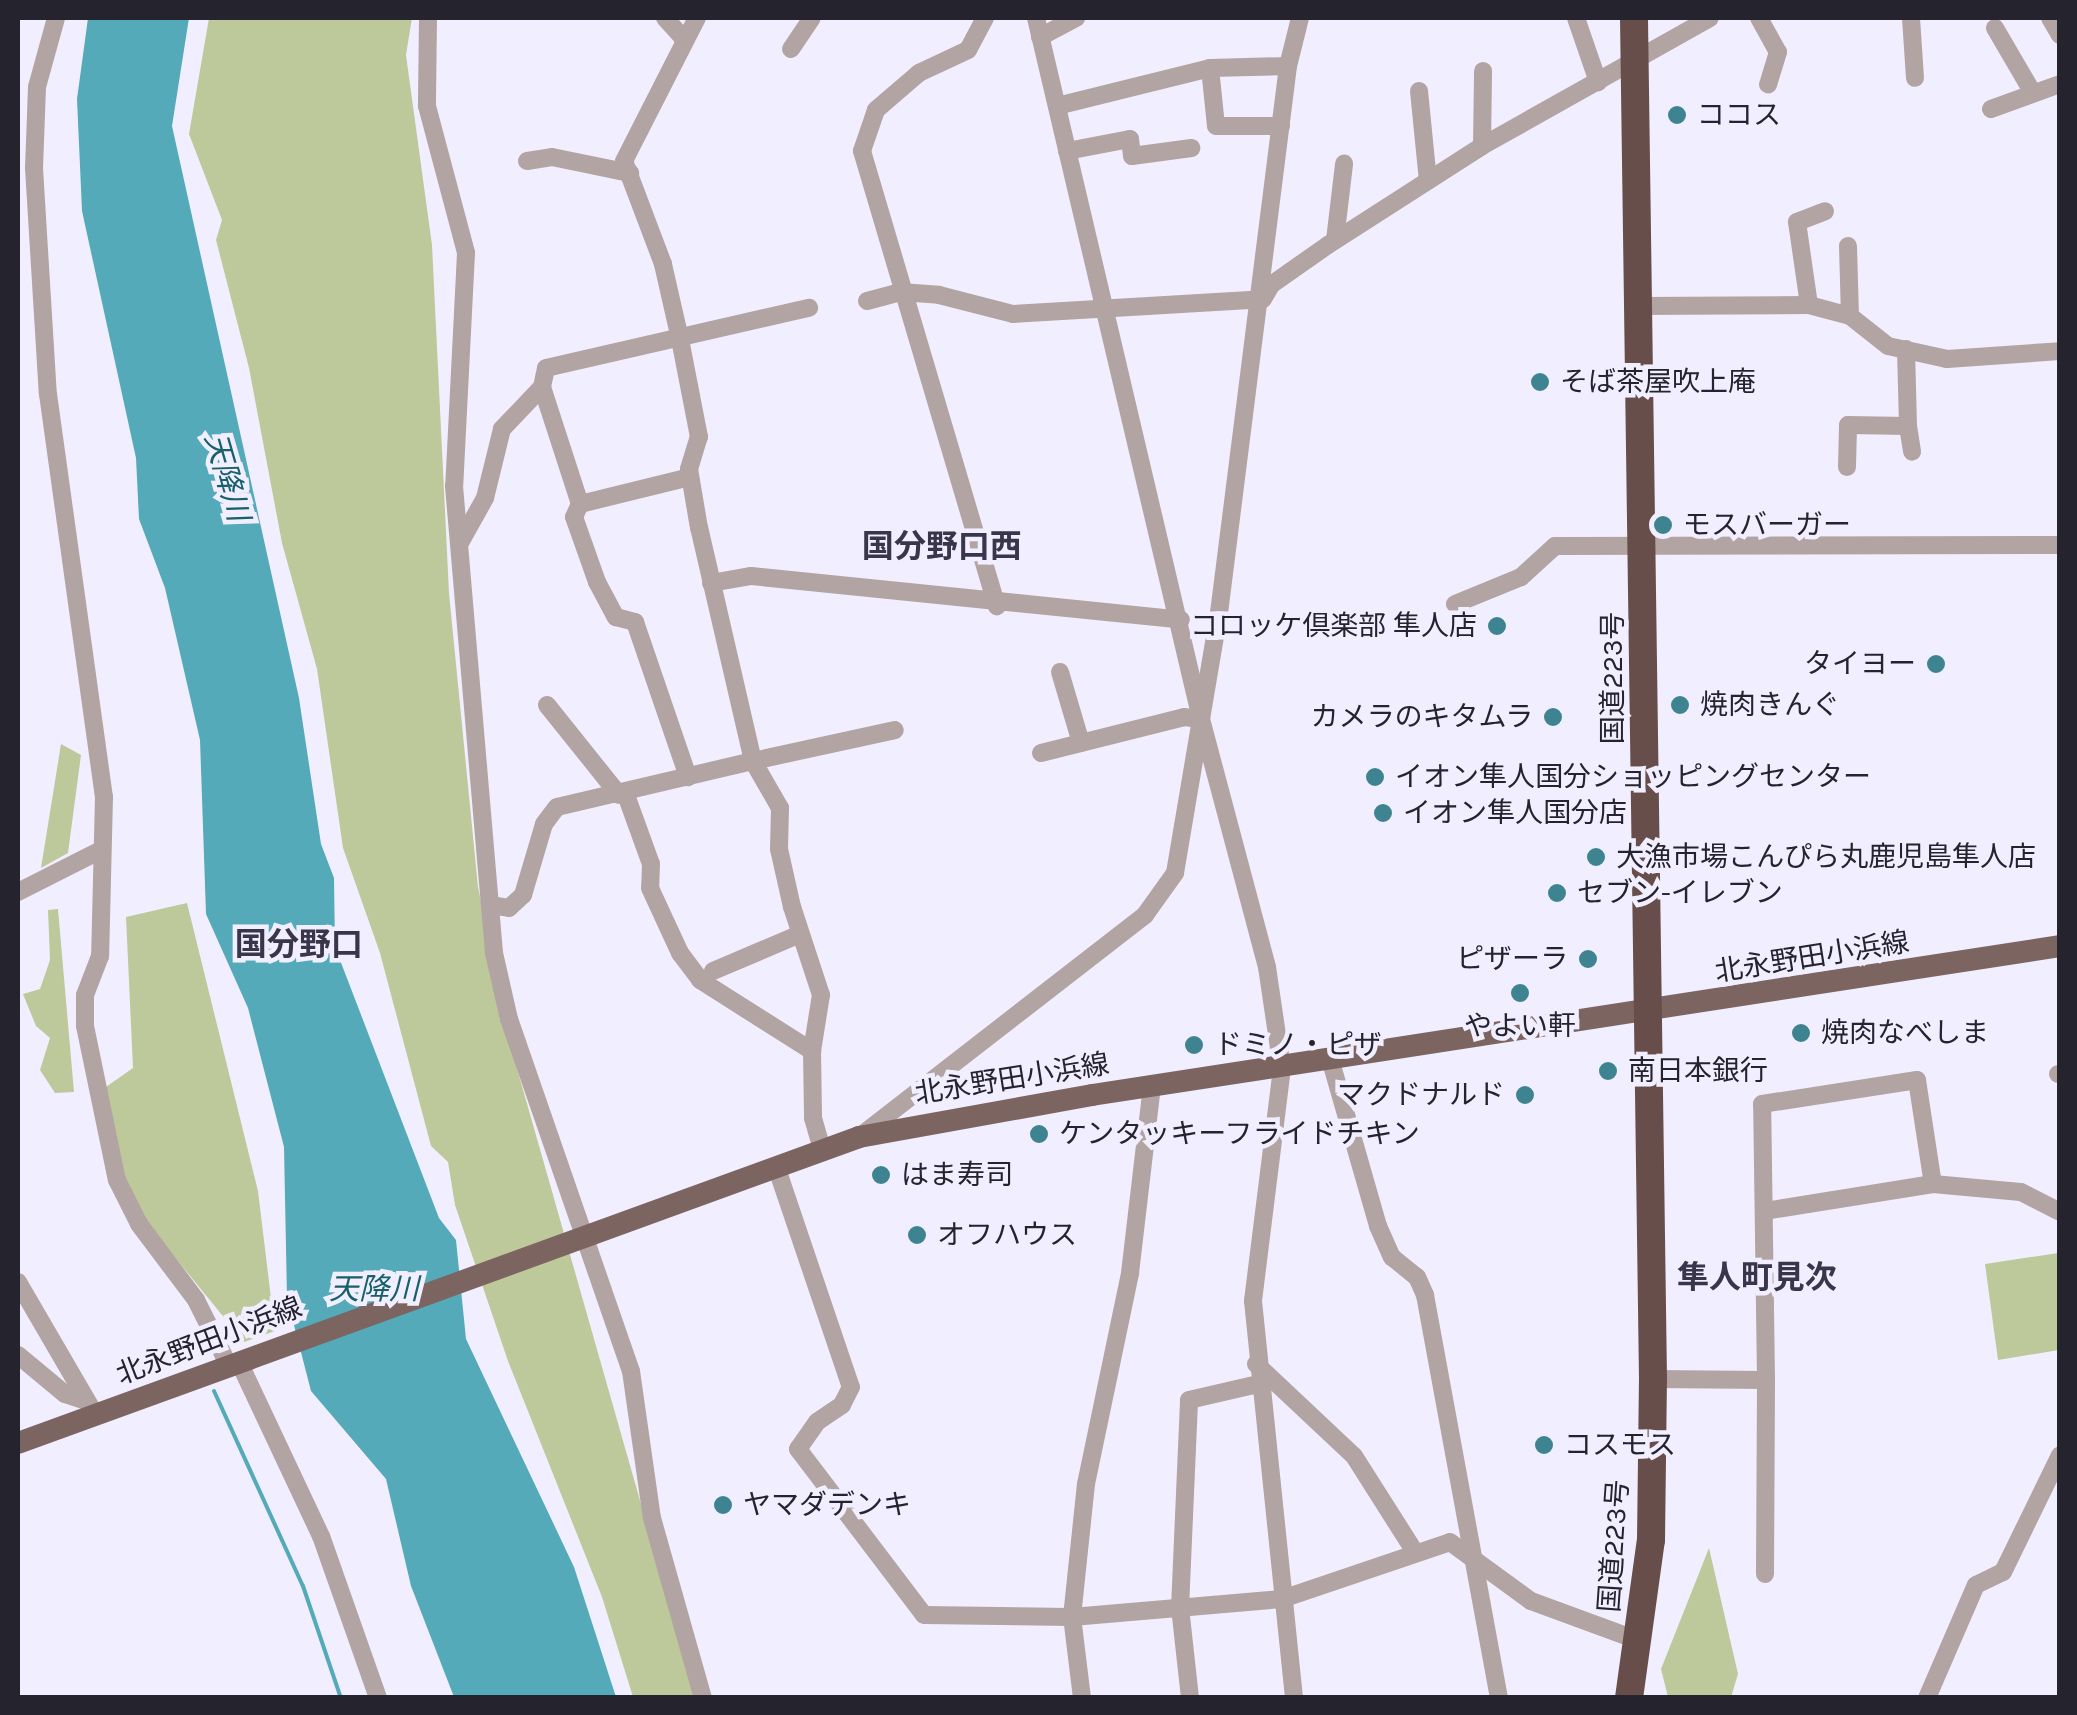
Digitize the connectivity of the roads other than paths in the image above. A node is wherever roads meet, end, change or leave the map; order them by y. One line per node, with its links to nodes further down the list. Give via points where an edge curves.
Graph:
1 (56, 18): 77 (street, via 37,87 36,187 48,394 104,798)
2 (428, 18): 62 (street, via 428,106 466,253 456,398)
3 (665, 18): 18 (street)
4 (697, 18): 18 (street)
5 (812, 18): 20 (street)
6 (984, 18): 44 (street, via 968,50 895,91 865,130 862,151)
7 (1036, 18): 19 (street)
8 (1076, 18): 19 (street)
9 (1300, 18): 22 (street)
10 (1576, 18): 26 (street)
11 (1634, 18): 21 (highway, 国道223号)
12 (1710, 18): 21 (street)
13 (1759, 18): 28 (street, via 1778,52)
14 (1911, 18): 25 (street)
15 (2050, 18): 17 (street)
16 (1996, 28): 30 (street)
17 (2060, 35)
18 (682, 37): 39 (street, via 624,160)
19 (1040, 37): 31 (street)
20 (792, 50)
21 (1634, 60): 26 (street); 49 (highway, 国道223号)
22 (1288, 66): 23 (street); 33 (street)
23 (1210, 68): 31 (street); 33 (street, via 1216,126)
24 (1484, 71): 34 (street)
25 (1915, 78)
26 (1598, 82): 34 (street)
27 (2060, 84): 30 (street)
28 (1768, 85)
29 (1419, 90): 40 (street)
30 (2033, 94): 32 (street)
31 (1057, 106): 36 (street)
32 (1991, 109)
33 (1281, 126): 45 (street)
34 (1482, 146): 40 (street)
35 (1192, 148): 36 (street, via 1167,158 1132,156 1130,139)
36 (1067, 150): 47 (street)
37 (528, 161): 39 (street, via 552,157)
38 (1344, 164): 42 (street)
39 (630, 173): 52 (street, via 663,264)
40 (1428, 181): 42 (street)
41 (1825, 211): 48 (street, via 1797,222)
42 (1335, 240): 45 (street, via 1271,285)
43 (1848, 246): 51 (street)
44 (900, 292): 46 (street); 47 (street, via 1013,314); 66 (street)
45 (1263, 300): 47 (street); 70 (street)
46 (867, 302)
47 (1103, 304): 67 (street)
48 (1809, 305): 49 (street); 51 (street)
49 (1639, 306): 63 (highway, 国道223号)
50 (809, 308): 52 (street)
51 (1850, 316): 53 (street, via 1888,346)
52 (680, 338): 55 (street, via 546,368); 59 (street, via 700,437)
53 (1906, 350): 54 (street, via 1947,360); 56 (street)
54 (2060, 351)
55 (542, 387): 60 (street); 62 (street, via 502,429 485,498)
56 (1908, 426): 57 (street); 58 (street, via 1848,424)
57 (1912, 452)
58 (1848, 468)
59 (690, 478): 60 (street); 64 (street)
60 (580, 504): 75 (street, via 574,517 598,582 616,616 635,622)
61 (2060, 545): 63 (street)
62 (459, 546): 79 (street)
63 (1644, 548): 65 (street, via 1556,546 1521,577); 83 (highway, 国道223号)
64 (711, 583): 66 (street, via 751,576); 74 (street)
65 (1455, 604)
66 (997, 606): 67 (street)
67 (1180, 620): 70 (street)
68 (1060, 672): 72 (street)
69 (547, 704): 76 (street)
70 (1201, 719): 72 (street, via 1184,717); 86 (street, via 1267,967); 88 (street, via 1181,854 1162,894 1092,958)
71 (894, 730): 74 (street)
72 (1082, 743): 73 (street)
73 (1041, 753)
74 (753, 761): 75 (street); 80 (street, via 780,808 779,849)
75 (688, 777): 76 (street)
76 (622, 795): 79 (street, via 557,808 544,824 523,895 509,908); 84 (street, via 651,864 650,888 700,980)
77 (101, 850): 78 (street); 97 (street, via 100,956 85,994 85,1026 107,1146 139,1224)
78 (18, 892)
79 (490, 905): 94 (street, via 509,1019)
80 (798, 935): 82 (street); 84 (street, via 821,996)
81 (2060, 946): 83 (main road, 北永野田小浜線)
82 (714, 970)
83 (1647, 1014): 85 (main road, 北永野田小浜線); 99 (highway, 国道223号)
84 (812, 1051): 89 (street, via 813,1118)
85 (1331, 1062): 86 (main road, 北永野田小浜線); 106 (street, via 1378,1226 1392,1257 1417,1277 1425,1295)
86 (1282, 1068): 87 (main road, 北永野田小浜線); 98 (street, via 1253,1301)
87 (1152, 1087): 88 (main road, 北永野田小浜線); 110 (street, via 1130,1273 1086,1484)
88 (859, 1137): 89 (main road, 北永野田小浜線)
89 (822, 1148): 90 (main road, 北永野田小浜線)
90 (776, 1166): 94 (main road, 北永野田小浜線); 110 (street, via 851,1386 842,1405 800,1439 806,1464 924,1616)
91 (1933, 1184): 92 (street, via 2020,1192); 93 (street); 93 (street, via 1917,1080 1762,1104)
92 (2057, 1206)
93 (1764, 1211): 100 (street)
94 (581, 1237): 97 (main road, 北永野田小浜線); 113 (street, via 631,1371 652,1518)
95 (18, 1282): 102 (street)
96 (18, 1355): 102 (street)
97 (242, 1361): 102 (main road, 北永野田小浜線); 112 (street, via 321,1536)
98 (1256, 1364): 101 (street); 105 (street, via 1354,1456)
99 (1653, 1379): 100 (street); 111 (highway, 国道223号, via 1651,1540)
100 (1766, 1380): 107 (street)
101 (1258, 1384): 108 (street); 109 (street, via 1189,1400)
102 (91, 1409): 103 (main road, 北永野田小浜線)
103 (18, 1442)
104 (2060, 1455): 119 (street, via 2003,1572 1976,1586)
105 (1415, 1552): 106 (street, via 1450,1542); 108 (street)
106 (1470, 1557): 111 (street, via 1531,1601); 117 (street)
107 (1765, 1574)
108 (1282, 1598): 109 (street); 116 (street)
109 (1180, 1608): 110 (street); 115 (street)
110 (1072, 1617): 114 (street)
111 (1640, 1641): 118 (highway, 国道223号)
112 (378, 1698)
113 (703, 1698)
114 (1082, 1698)
115 (1190, 1698)
116 (1294, 1698)
117 (1498, 1698)
118 (1628, 1698)
119 (1927, 1698)

